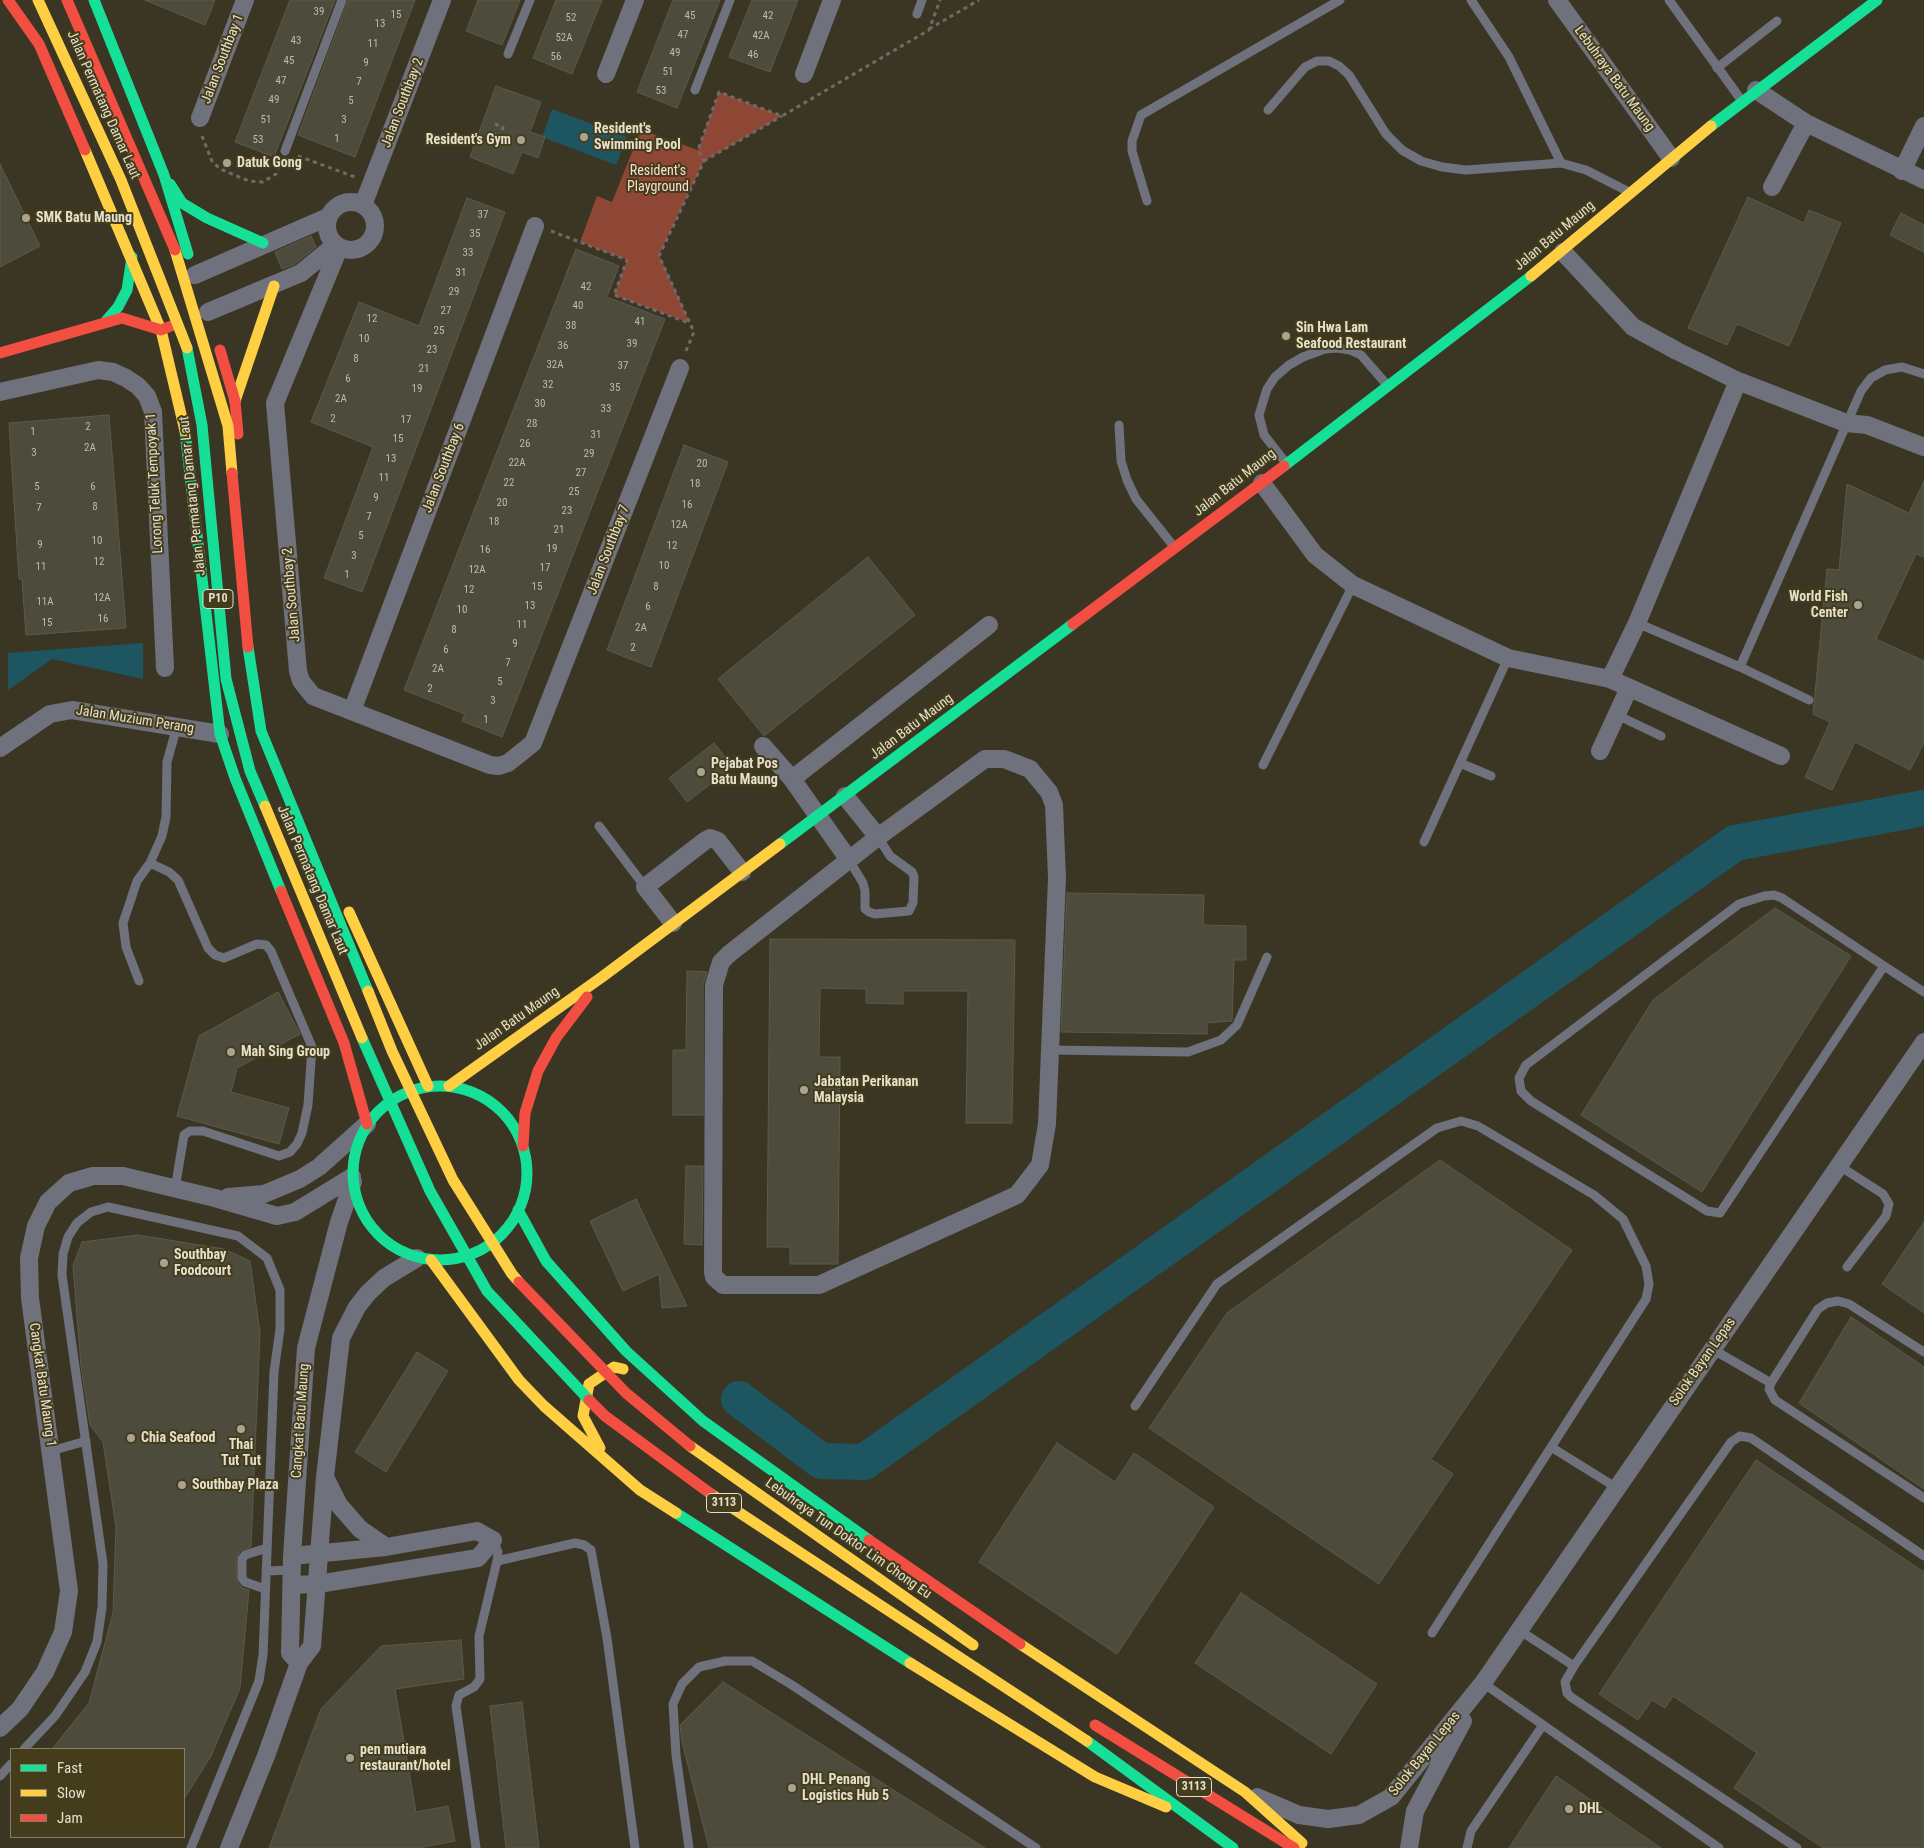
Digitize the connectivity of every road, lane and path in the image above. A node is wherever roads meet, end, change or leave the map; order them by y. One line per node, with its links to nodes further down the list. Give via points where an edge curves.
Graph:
1 (8, 0): 20 (lane); 55 (main road, via 39,44)
2 (38, 0): 127 (main road, Jalan Permatang Damar Laut / P10, bridge, via 121,180 190,356 202,425 226,679 250,771)
3 (68, 0): 125 (main road, Jalan Permatang Damar Laut / P10, bridge, via 180,262 228,426 244,618 261,731 392,1051)
4 (94, 0): 43 (main road)
5 (245, 0): 33 (street, Jalan Southbay 1)
6 (342, 0): 38 (lane)
7 (442, 0): 45 (street, Jalan Southbay 2)
8 (530, 0): 24 (lane)
9 (635, 0): 26 (street)
10 (730, 0): 28 (lane)
11 (832, 0): 27 (street)
12 (922, 0): 21 (lane)
13 (940, 0): 23 (path)
14 (979, 0): 23 (path)
15 (1340, 0): 48 (lane, via 1141,114 1132,151)
16 (1471, 0): 41 (lane, via 1509,57)
17 (1557, 0): 39 (street, Lebuhraya Batu Maung)
18 (1669, 0): 25 (lane)
19 (1877, 0): 29 (main road, Jalan Batu Maung)
20 (0, 4)
21 (917, 14)
22 (1777, 21): 25 (lane)
23 (929, 30): 32 (path)
24 (508, 54)
25 (1718, 68): 30 (lane)
26 (606, 74)
27 (804, 74)
28 (696, 90)
29 (1756, 90): 30 (main road, Jalan Batu Maung); 34 (street)
30 (1742, 101): 39 (main road, Jalan Batu Maung)
31 (1268, 110): 41 (lane, via 1305,67 1317,61 1329,61 1349,75 1386,134 1402,150 1421,161 1466,170)
32 (782, 116): 40 (path); 40 (path, via 719,92 698,150)
33 (200, 118): 38 (path, via 204,142 212,161 220,169 249,181 263,182 276,174)
34 (1806, 123): 42 (street); 46 (street)
35 (495, 124): 37 (path, via 503,127 500,137)
36 (1924, 126): 42 (street)
37 (492, 134)
38 (285, 152): 45 (path)
39 (1671, 158): 47 (main road, Jalan Batu Maung)
40 (704, 161): 61 (path, via 659,256)
41 (1561, 163): 47 (lane, via 1586,170)
42 (1902, 171): 44 (street)
43 (164, 175): 52 (main road, via 182,203 207,218); 58 (main road)
44 (1924, 180)
45 (371, 183): 49 (street, Jalan Southbay 2)
46 (1772, 187)
47 (1629, 192): 54 (main road, Jalan Batu Maung)
48 (1147, 200)
49 (363, 205): 50 (street, via 355,202 339,205); 53 (street, via 372,215 374,235 359,249)
50 (328, 217): 52 (street); 53 (street, via 327,232)
51 (536, 226): 61 (path, via 627,260 614,295); 88 (street, Jalan Southbay 6)
52 (264, 243): 58 (street)
53 (337, 247): 56 (street, via 301,273); 88 (street, Jalan Southbay 2, via 276,403 298,671 301,681 313,696)
54 (1563, 252): 67 (street, via 1633,326); 68 (main road, Jalan Batu Maung)
55 (132, 256): 57 (main road); 60 (main road, via 127,290)
56 (274, 286): 58 (street); 70 (main road)
57 (148, 294): 58 (main road); 59 (main road); 62 (main road)
58 (203, 299): 62 (main road)
59 (122, 318): 60 (main road); 62 (main road)
60 (106, 321): 64 (main road)
61 (690, 323): 65 (path, via 694,332)
62 (161, 330): 92 (main road, via 184,423)
63 (216, 340): 70 (main road)
64 (4, 349)
65 (680, 368): 91 (street, Jalan Southbay 7)
66 (1924, 374): 71 (lane, via 1902,367 1885,370 1871,378)
67 (1738, 381): 71 (street); 78 (street)
68 (1389, 386): 74 (main road, Jalan Batu Maung); 74 (lane, via 1361,355 1350,350 1325,349 1289,365 1267,389 1259,415 1264,435)
69 (0, 392): 84 (street, Lorong Teluk Tempoyak 1, via 98,370 126,378 147,396 153,412)
70 (235, 401): 80 (main road)
71 (1846, 423): 73 (street, via 1867,425); 83 (lane)
72 (1119, 425): 76 (lane, via 1127,480 1136,499)
73 (1924, 447)
74 (1286, 463): 75 (main road, Jalan Batu Maung)
75 (1262, 483): 76 (main road, Jalan Batu Maung); 77 (street, via 1315,555)
76 (1175, 549): 102 (main road, Jalan Batu Maung)
77 (1353, 585): 82 (street); 99 (lane)
78 (1637, 623): 83 (lane); 85 (street)
79 (989, 625): 101 (street)
80 (258, 628)
81 (262, 656): 119 (main road, via 267,704 285,770)
82 (1508, 658): 85 (street); 98 (lane)
83 (1740, 667): 87 (lane)
84 (166, 668)
85 (1610, 679): 86 (street)
86 (1629, 688): 89 (street); 97 (street)
87 (1809, 700)
88 (352, 711): 91 (street, Jalan Southbay 2, via 490,765 499,766 525,752)
89 (1617, 715): 93 (lane); 96 (street)
90 (177, 726): 92 (street, Jalan Muzium Perang); 95 (street, Jalan Muzium Perang, via 72,710 50,714); 108 (lane, via 167,762 166,817)
91 (538, 732)
92 (220, 734): 121 (main road, via 344,1043)
93 (1661, 736)
94 (762, 746): 101 (street)
95 (0, 748)
96 (1600, 751)
97 (1781, 756)
98 (1460, 763): 100 (lane); 106 (lane)
99 (1263, 765)
100 (1491, 776)
101 (792, 779): 103 (street)
102 (845, 796): 103 (main road, Jalan Batu Maung); 105 (street)
103 (817, 817): 107 (street); 109 (main road, Jalan Batu Maung)
104 (598, 826): 110 (lane)
105 (878, 837): 107 (street); 107 (lane, via 890,856 912,872 913,903 909,911 869,912 865,909 863,883); 117 (street, via 985,759 1019,763 1040,778 1049,792 1056,818 1057,878)
106 (1424, 842)
107 (849, 860): 117 (street, via 729,954 716,973 713,1272 718,1282 728,1286 819,1285 1017,1195 1040,1164 1047,1124)
108 (150, 863): 115 (lane, via 137,881 123,923 126,947); 126 (lane, via 178,880 208,948 215,955 224,958 257,944 266,945 272,951 312,1047 308,1105 302,1133 290,1152 279,1156 203,1131 190,1131 184,1135)
109 (742, 872): 110 (street, via 718,841 710,838); 111 (main road, Jalan Batu Maung)
110 (645, 888): 111 (street)
111 (673, 923): 114 (main road, Jalan Batu Maung)
112 (1267, 958): 117 (lane, via 1237,1025 1221,1040 1188,1052)
113 (1884, 966): 113 (lane, via 1720,1213 1706,1211 1531,1101 1521,1091 1519,1078 1526,1065 1739,904 1764,896 1782,898); 116 (lane)
114 (602, 977): 120 (main road, Jalan Batu Maung); 122 (main road, Jalan Batu Maung, via 556,1038 538,1071 525,1113)
115 (139, 981)
116 (1924, 992)
117 (1050, 1050)
118 (1921, 1052): 123 (street, Solok Bayan Lepas)
119 (428, 1086): 120 (main road); 121 (main road, via 404,1092)
120 (450, 1086): 122 (main road, via 474,1092 497,1106 514,1126)
121 (367, 1124): 124 (main road, via 356,1149); 128 (street, Cangkat Batu Maung 1, via 319,1167 294,1182 264,1194)
122 (523, 1146): 129 (main road, via 527,1168)
123 (1838, 1166): 131 (lane, via 1883,1194 1889,1204 1886,1216); 132 (street, Solok Bayan Lepas)
124 (353, 1179): 128 (street, Cangkat Batu Maung 1, via 296,1212 276,1216); 130 (main road, via 358,1204 372,1228 392,1246); 150 (street, Cangkat Batu Maung, via 306,1348)
125 (453, 1180): 156 (main road, Lebuhraya Tun Doktor Lim Chong Eu / 3113, bridge, via 512,1274 626,1394 705,1458)
126 (175, 1189): 128 (street, Cangkat Batu Maung 1); 139 (street, Cangkat Batu Maung 1, via 123,1176 93,1176 69,1183 48,1202 36,1226 29,1258 30,1298)
127 (430, 1191): 167 (main road, 3113, bridge, via 488,1291 605,1416 691,1482 1087,1741)
128 (215, 1198)
129 (518, 1210): 130 (main road, via 507,1228 472,1254 452,1260); 134 (main road, via 546,1262 626,1351)
130 (424, 1259): 140 (main road, via 519,1380); 141 (street, Cangkat Batu Maung, via 384,1278 368,1293 341,1338)
131 (1847, 1267)
132 (1712, 1349): 135 (lane); 142 (street, Solok Bayan Lepas)
133 (1924, 1352): 135 (lane, via 1849,1304 1838,1301 1826,1303 1818,1309)
134 (651, 1374): 140 (main road, via 614,1367 589,1384 583,1416); 166 (main road, via 703,1421 884,1551)
135 (1771, 1383): 143 (lane, via 1769,1389 1775,1400)
136 (1135, 1406): 138 (lane, via 1217,1284 1437,1128 1461,1121 1478,1126 1594,1195 1623,1219 1646,1266 1649,1284 1646,1299)
137 (86, 1441): 139 (lane); 146 (lane, via 62,1276 63,1254 77,1223 108,1206 238,1236 267,1258 280,1290); 163 (lane, via 103,1564 97,1642 85,1672 55,1716)
138 (1551, 1447): 142 (lane); 155 (lane)
139 (51, 1451): 162 (street, Cangkat Batu Maung 1, via 69,1591 63,1632 45,1672 20,1709)
140 (605, 1459): 167 (main road, via 640,1490 949,1688 1095,1777)
141 (325, 1477): 145 (street, via 339,1505 354,1523); 147 (street, Cangkat Batu Maung)
142 (1616, 1488): 154 (street, Solok Bayan Lepas)
143 (1924, 1498)
144 (493, 1540): 145 (street, via 476,1531); 149 (lane, via 498,1552); 152 (street, via 478,1558)
145 (386, 1547): 147 (street)
146 (267, 1548): 151 (lane); 153 (lane, via 242,1559 242,1578)
147 (319, 1554): 150 (street); 152 (street, Cangkat Batu Maung)
148 (1924, 1556): 158 (lane, via 1751,1438 1740,1436 1730,1442)
149 (497, 1561): 170 (lane, via 479,1636 480,1678 474,1688 459,1695 457,1701); 171 (lane, via 575,1543 591,1550 607,1638)
150 (292, 1570): 151 (lane); 152 (street); 157 (street, Cangkat Batu Maung, via 290,1653)
151 (266, 1571): 153 (lane)
152 (318, 1584): 157 (street, Cangkat Batu Maung, via 312,1646)
153 (265, 1590): 168 (lane, via 263,1655 258,1681)
154 (1519, 1630): 158 (lane); 159 (street, Solok Bayan Lepas)
155 (1432, 1633)
156 (987, 1654)
157 (299, 1663): 169 (street, Cangkat Batu Maung)
158 (1574, 1666): 180 (lane, via 1565,1682 1571,1697)
159 (1483, 1683): 161 (lane); 166 (street, Solok Bayan Lepas, via 1391,1797 1359,1815 1328,1819 1299,1815); 177 (street, Solok Bayan Lepas, via 1415,1811)
160 (1091, 1722): 175 (main road, 3113)
161 (1543, 1725): 178 (lane, via 1471,1831); 179 (lane)
162 (0, 1728)
163 (25, 1748)
164 (10, 1765): 165 (lane)
165 (0, 1776)
166 (1245, 1792): 176 (main road)
167 (1196, 1819): 174 (main road, 3113)
168 (191, 1848)
169 (229, 1848)
170 (476, 1848)
171 (635, 1848)
172 (690, 1848): 173 (lane, via 676,1755 673,1704 682,1684 699,1667 725,1661 752,1661 792,1685)
173 (1036, 1848)
174 (1233, 1848)
175 (1294, 1848)
176 (1307, 1848)
177 (1409, 1848)
178 (1467, 1848)
179 (1719, 1848)
180 (1797, 1848)

